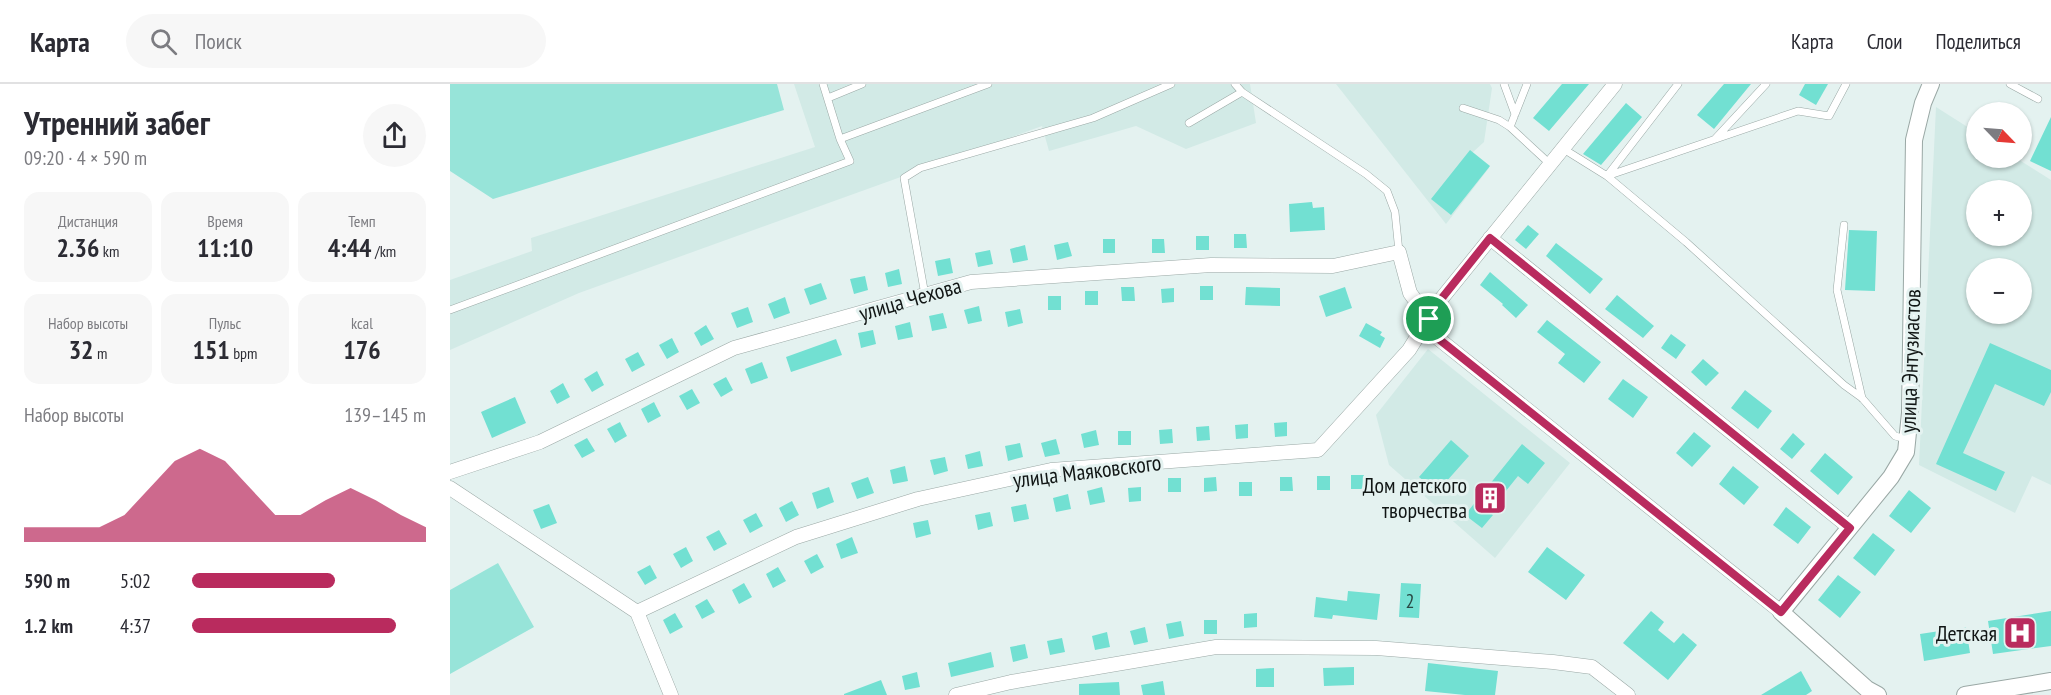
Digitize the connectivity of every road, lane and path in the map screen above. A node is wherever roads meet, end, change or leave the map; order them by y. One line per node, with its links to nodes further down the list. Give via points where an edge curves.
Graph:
1 (823, 84): 15 (lane)
2 (862, 84): 15 (lane)
3 (988, 84): 21 (lane)
4 (1172, 84): 29 (lane, via 1093,118 920,168 904,178)
5 (1235, 84): 14 (lane)
6 (1504, 84): 18 (lane)
7 (1527, 84): 18 (lane)
8 (1615, 84): 23 (street, улица Маяковского)
9 (1678, 84): 25 (lane)
10 (1766, 84): 22 (lane)
11 (1846, 84): 22 (lane, via 1829,116 1798,111)
12 (1931, 84): 33 (street, улица Энтузиастов, via 1914,140)
13 (2010, 84): 16 (lane)
14 (1242, 93): 19 (lane); 28 (lane, via 1386,191 1395,212)
15 (828, 98): 21 (lane)
16 (2038, 99)
17 (1463, 108): 20 (lane)
18 (1515, 114): 20 (lane)
19 (1189, 123)
20 (1510, 127): 24 (lane)
21 (840, 139): 30 (lane, via 850,161)
22 (1714, 140): 25 (lane)
23 (1562, 148): 24 (street, улица Маяковского); 25 (lane)
24 (1550, 164): 27 (street, улица Маяковского)
25 (1607, 176): 32 (lane)
26 (1844, 225): 32 (lane, via 1837,290)
27 (1490, 238): 31 (street, улица Маяковского); 36 (street)
28 (1400, 252): 29 (street, улица Чехова, via 1333,266 1211,265 971,282); 31 (street, via 1410,293)
29 (925, 295): 34 (street, улица Чехова, via 734,348 540,442)
30 (450, 310)
31 (1429, 319): 37 (street, улица Маяковского, via 1409,350 1318,450 1051,470 918,499 796,537); 38 (street, via 1435,336)
32 (1862, 399): 33 (lane, via 1895,436)
33 (1908, 440): 36 (street, улица Энтузиастов, via 1906,452 1891,477)
34 (450, 472)
35 (450, 489): 37 (street)
36 (1850, 528): 38 (street, улица Энтузиастов)
37 (637, 612): 40 (street)
38 (1781, 612): 43 (street)
39 (2051, 681): 44 (street)
40 (671, 695)
41 (956, 695): 42 (street, via 1216,647 1376,648 1553,662 1592,667)
42 (1628, 695)
43 (1878, 695)
44 (1965, 695)

